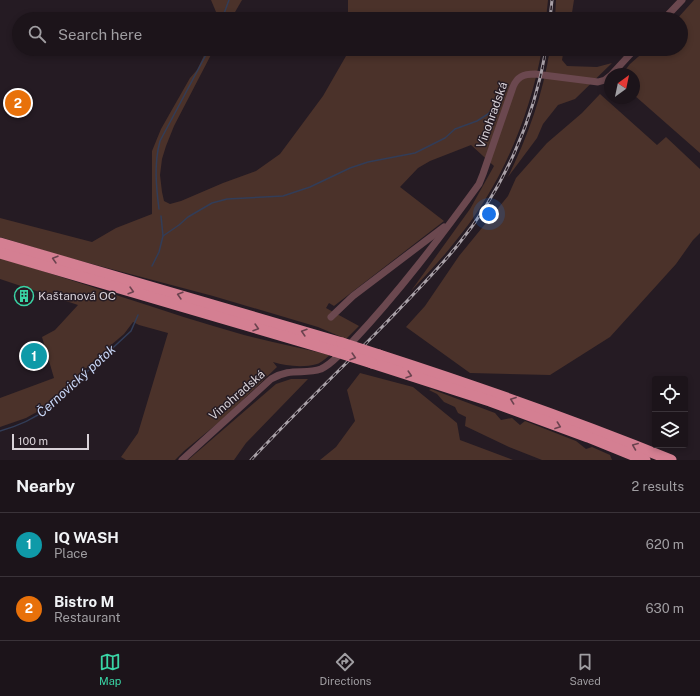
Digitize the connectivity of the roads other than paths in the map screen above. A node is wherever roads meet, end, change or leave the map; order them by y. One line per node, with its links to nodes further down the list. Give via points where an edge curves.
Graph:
1 (682, 0): 2 (street)
2 (671, 12)
3 (629, 56): 4 (street, Vinohradská)
4 (617, 68)
5 (604, 80): 6 (street, Vinohradská, via 598,82 534,74 519,78 513,87 479,184)
6 (452, 221): 8 (street, Vinohradská); 10 (street, Vinohradská)
7 (0, 243): 12 (highway, one-way to 7)
8 (411, 252): 10 (street); 11 (street, Vinohradská, via 353,296)
9 (0, 253): 12 (highway, one-way to 12)
10 (420, 264): 12 (street, Vinohradská, via 385,306)
11 (332, 317)
12 (341, 348): 13 (highway, bridge); 14 (street, Vinohradská, via 327,365 320,369 287,372 271,379)
13 (376, 359): 15 (highway, one-way to 15); 16 (highway, one-way to 13, via 554,414 442,376)
14 (182, 460)
15 (645, 460)
16 (671, 460)

